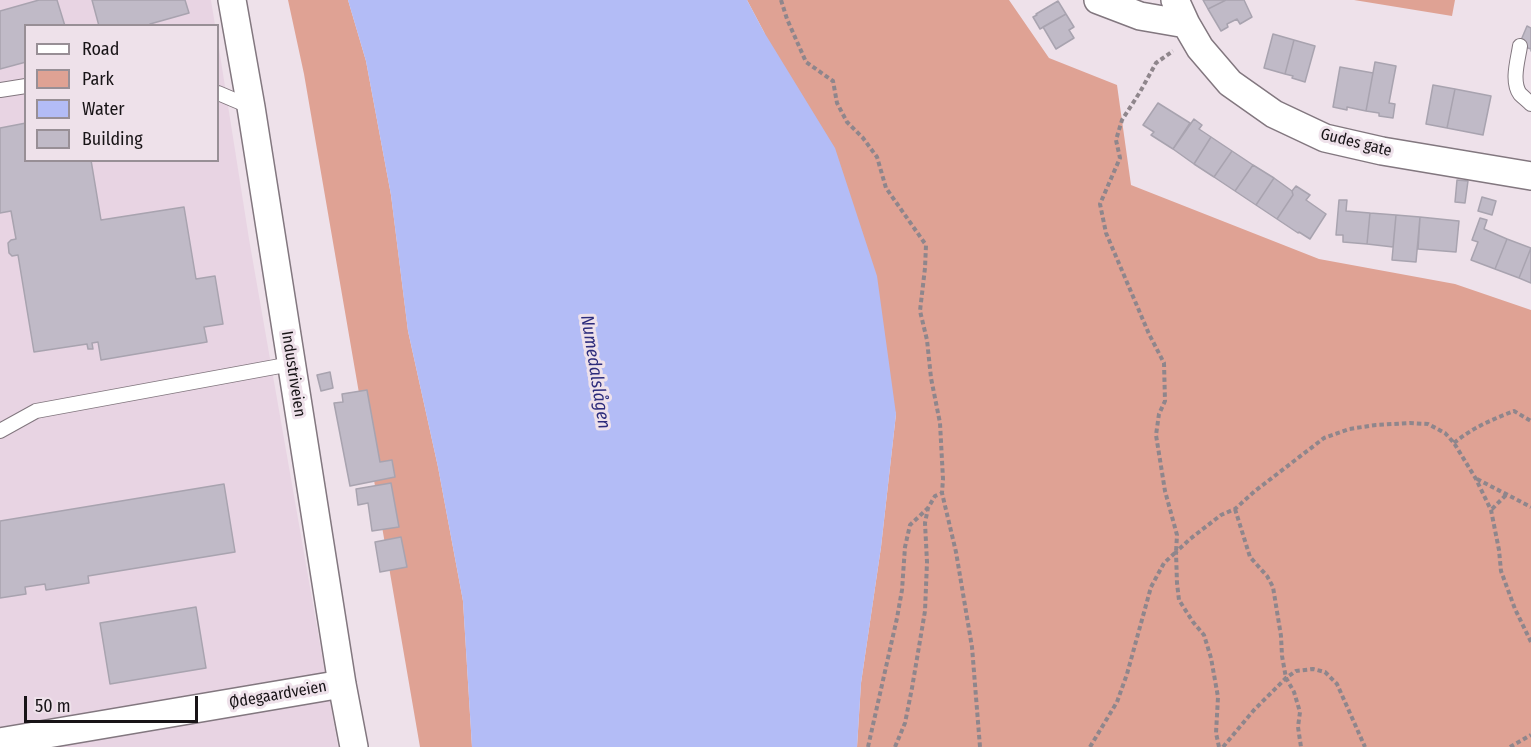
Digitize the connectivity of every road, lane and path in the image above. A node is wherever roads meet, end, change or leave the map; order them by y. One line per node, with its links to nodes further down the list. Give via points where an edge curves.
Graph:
1 (232, 0): 10 (street, Industriveien)
2 (781, 0): 17 (path, via 807,62 833,81 837,103 847,122 877,157 886,188 926,245 920,311 940,423)
3 (1098, 0): 4 (street, via 1140,16)
4 (1185, 20): 11 (street, Gudes gate, via 1200,48 1230,83 1274,114 1325,138); 23 (path, via 1122,120 1116,140 1120,158 1100,204 1106,233 1164,363 1165,401 1156,435 1177,535)
5 (1520, 46): 9 (lane, via 1516,82)
6 (24, 86): 7 (lane)
7 (0, 90)
8 (219, 93): 10 (lane)
9 (1531, 104)
10 (251, 107): 12 (street, Industriveien)
11 (1531, 177)
12 (291, 364): 14 (lane, via 36,411); 26 (street, Industriveien)
13 (1531, 421): 15 (path, via 1514,411)
14 (0, 431)
15 (1454, 443): 16 (path); 21 (path, via 1428,424 1349,429 1324,438)
16 (1476, 479): 18 (path); 22 (path)
17 (942, 493): 20 (path, via 935,496); 32 (path, via 972,647)
18 (1506, 495): 19 (path); 22 (path)
19 (1531, 507)
20 (928, 508): 30 (path, via 910,525 897,618); 31 (path, via 925,611 905,723)
21 (1234, 509): 23 (path); 25 (path, via 1250,558 1273,586)
22 (1491, 510): 24 (path, via 1501,571)
23 (1176, 552): 33 (path, via 1164,563 1151,587 1117,702); 34 (path, via 1179,600 1204,634 1211,658 1218,697 1216,733)
24 (1531, 642)
25 (1286, 678): 34 (path); 35 (path, via 1299,712); 36 (path, via 1296,671 1325,672 1336,684)
26 (342, 684): 28 (street, Ødegaardveien); 29 (street, Industriveien)
27 (1531, 735): 37 (path)
28 (0, 742)
29 (354, 747)
30 (868, 747)
31 (895, 747)
32 (980, 747)
33 (1090, 747)
34 (1221, 747)
35 (1300, 747)
36 (1365, 747)
37 (1510, 747)

